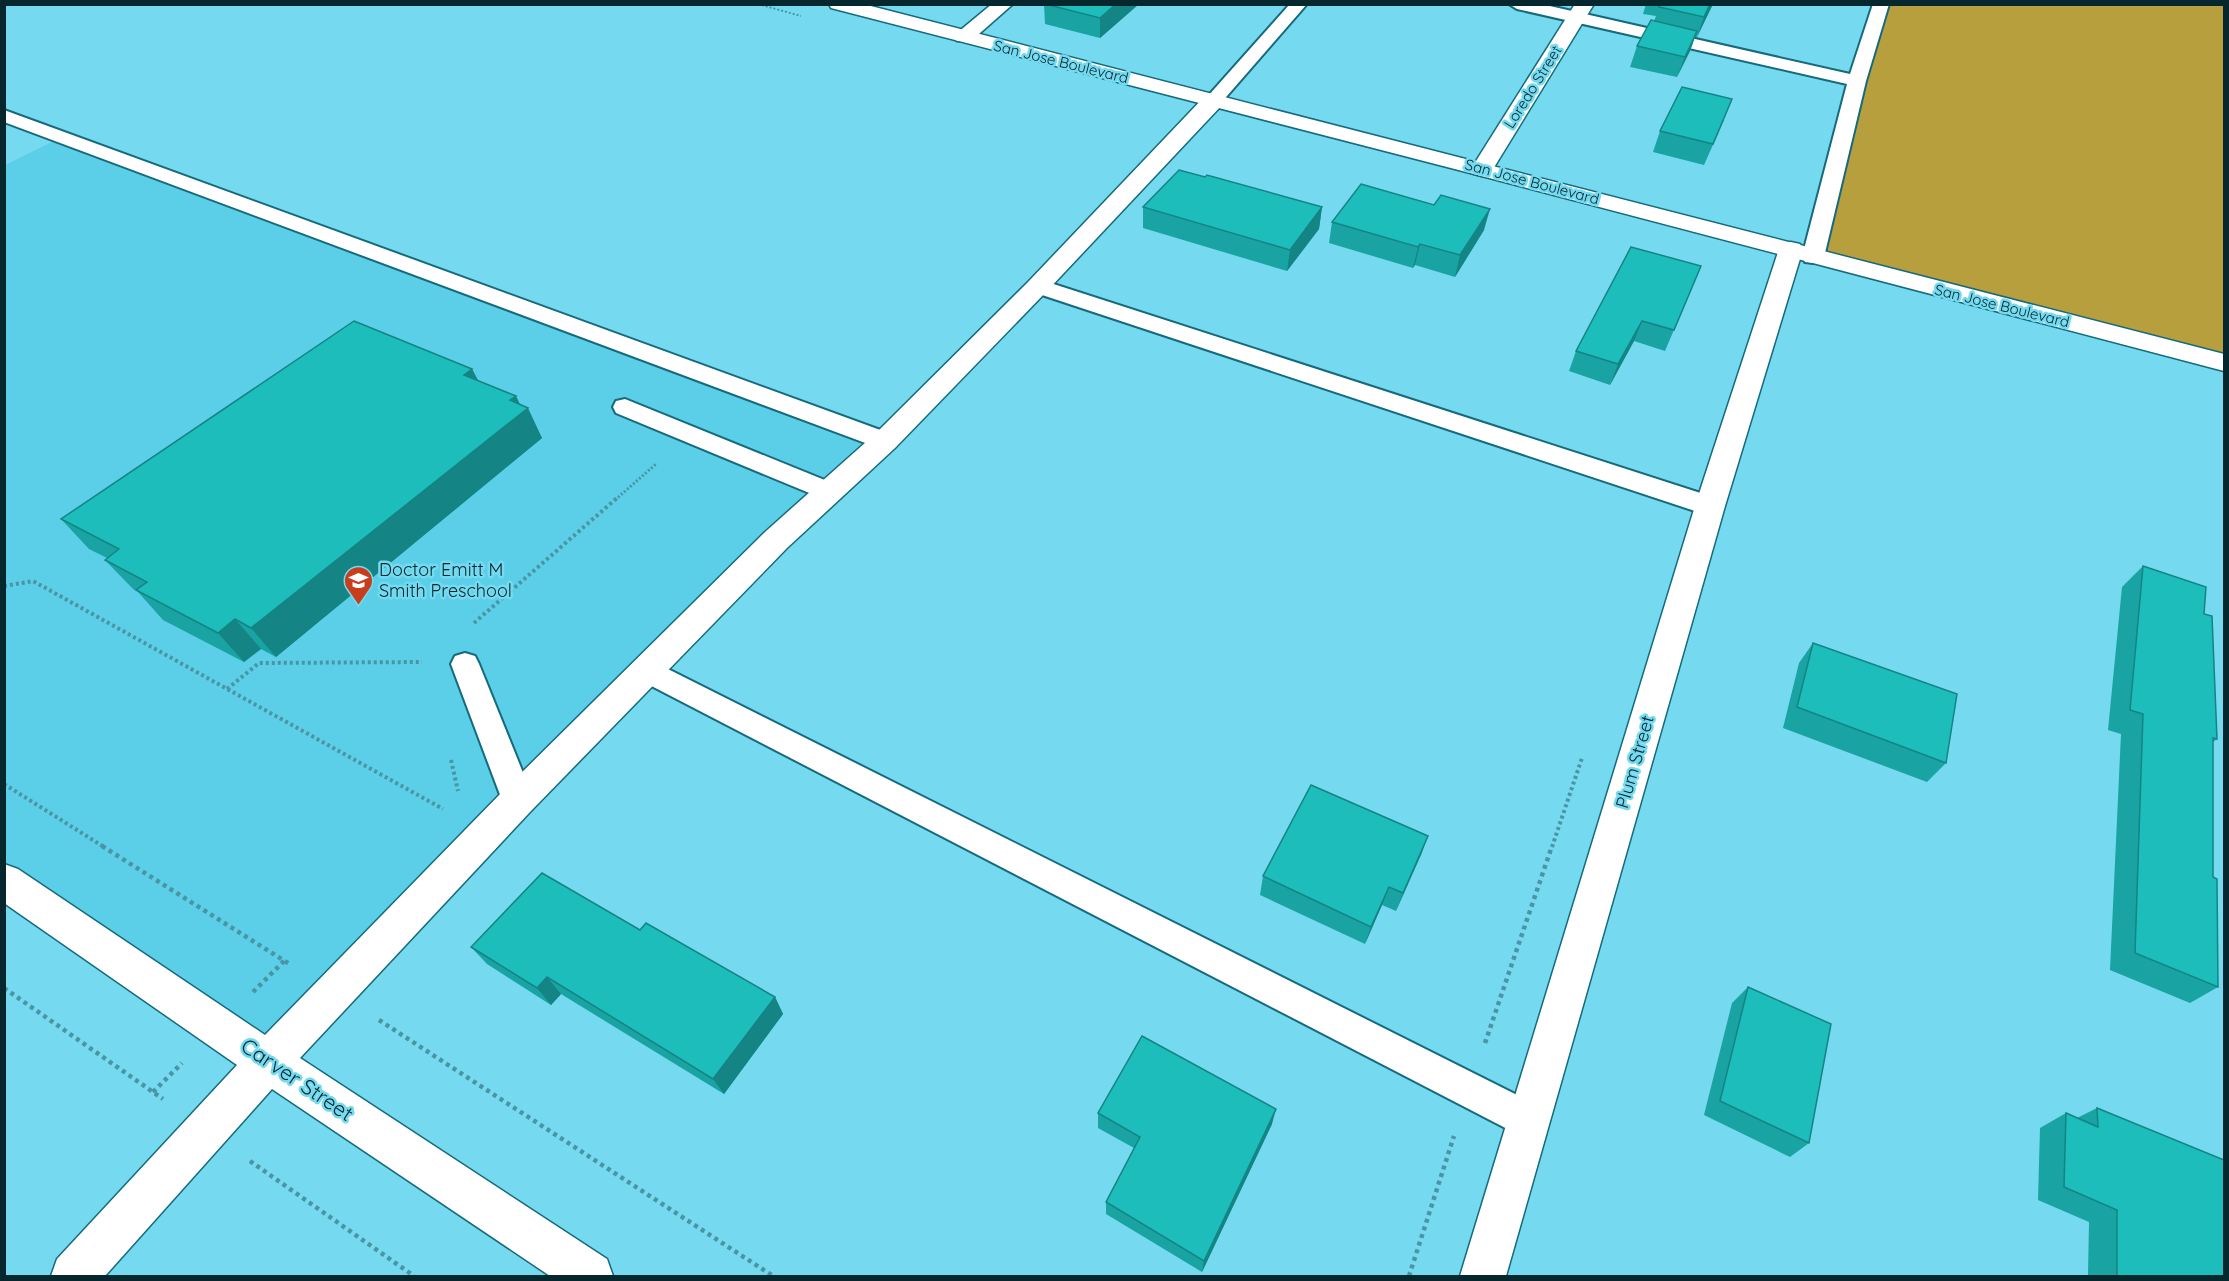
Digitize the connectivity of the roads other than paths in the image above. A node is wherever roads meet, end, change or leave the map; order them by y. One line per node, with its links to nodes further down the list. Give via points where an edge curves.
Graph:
1 (838, 4): 7 (street, San Jose Boulevard)
2 (1004, 4): 7 (street)
3 (1299, 4): 9 (lane)
4 (1517, 4): 6 (lane)
5 (1881, 4): 8 (lane)
6 (1581, 11): 8 (lane); 11 (street, Loredo Street)
7 (964, 37): 9 (street, San Jose Boulevard)
8 (1857, 81): 12 (lane)
9 (1214, 100): 11 (street, San Jose Boulevard); 13 (street)
10 (4, 115): 16 (lane)
11 (1482, 169): 12 (street, San Jose Boulevard)
12 (1802, 253): 14 (street, San Jose Boulevard); 18 (street, Plum Street)
13 (1038, 286): 16 (street); 18 (lane)
14 (2224, 363)
15 (625, 407): 17 (lane)
16 (885, 441): 17 (street)
17 (828, 491): 20 (street)
18 (1710, 506): 24 (street, Plum Street)
19 (465, 664): 21 (lane)
20 (648, 671): 21 (street); 24 (lane)
21 (518, 800): 23 (street)
22 (4, 881): 23 (street, Carver Street)
23 (268, 1062): 25 (street); 26 (street, Carver Street)
24 (1530, 1121): 27 (street, Plum Street)
25 (74, 1276)
26 (590, 1276)
27 (1483, 1276)

